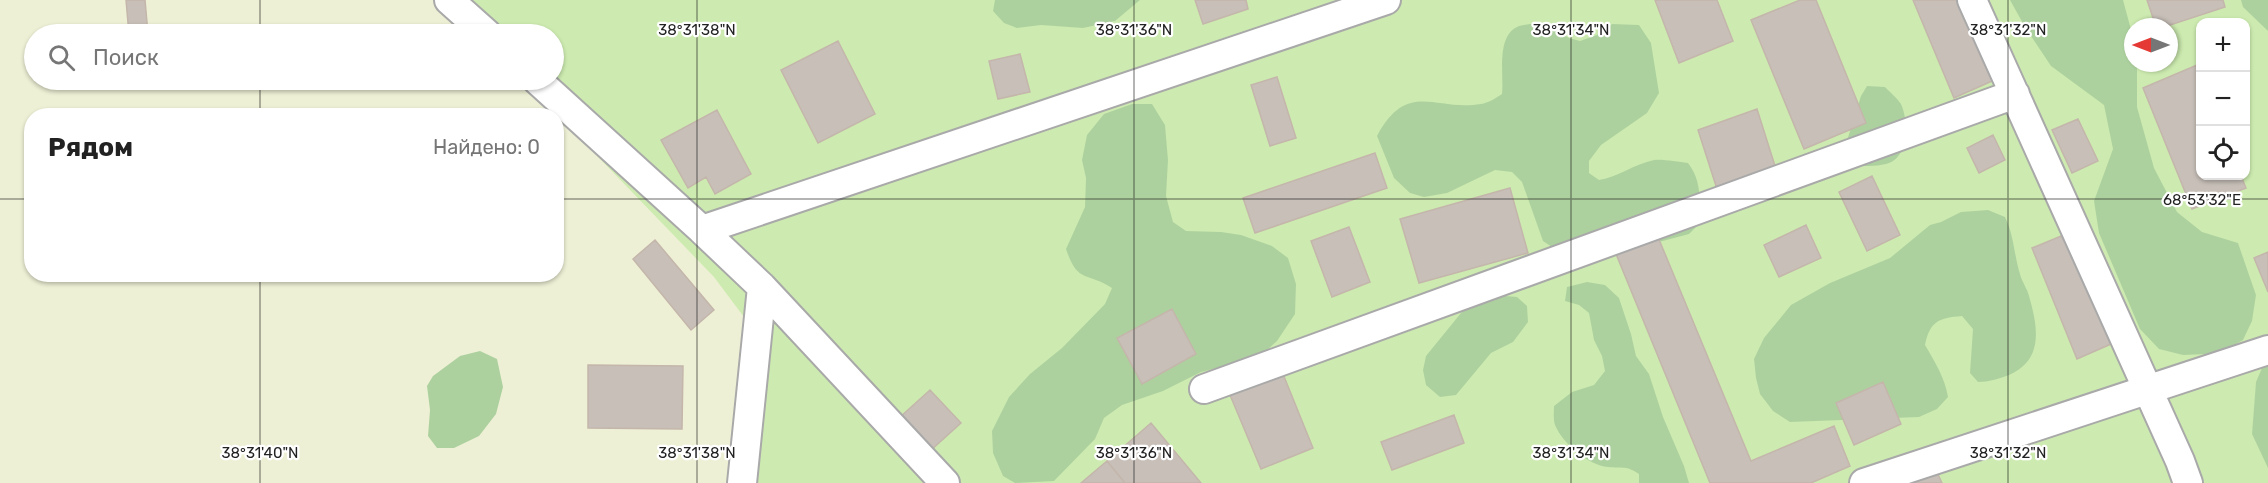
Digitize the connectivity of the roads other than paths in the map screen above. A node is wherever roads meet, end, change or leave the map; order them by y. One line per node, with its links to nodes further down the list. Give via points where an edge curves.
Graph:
1 (449, 0): 4 (lane)
2 (1386, 0): 7 (lane)
3 (1972, 0): 6 (lane)
4 (476, 24)
5 (548, 90): 7 (lane)
6 (2014, 94): 10 (lane); 11 (lane)
7 (702, 230): 8 (lane)
8 (762, 287): 12 (lane); 13 (lane)
9 (2268, 350): 11 (lane)
10 (1204, 388)
11 (2147, 388): 14 (lane); 15 (lane)
12 (742, 483)
13 (945, 483)
14 (1864, 483)
15 (2188, 483)

